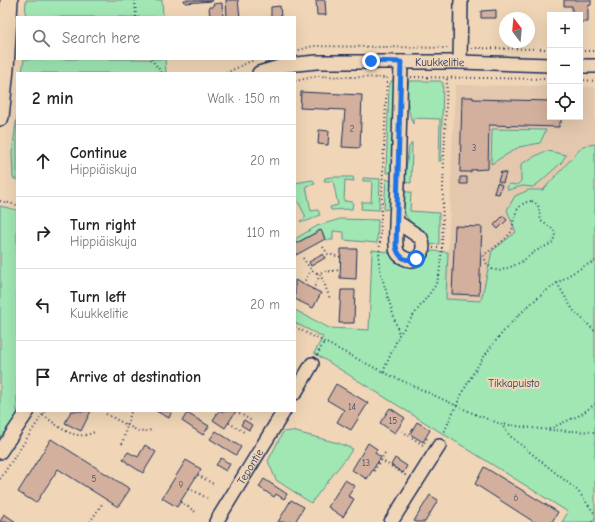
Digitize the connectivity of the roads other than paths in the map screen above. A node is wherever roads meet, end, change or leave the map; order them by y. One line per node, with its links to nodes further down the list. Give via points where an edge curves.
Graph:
1 (8, 0): 9 (main road)
2 (461, 0): 4 (street)
3 (401, 62): 4 (street, Kuukkelitie); 8 (street, Kuukkelitie, via 317,62 286,65); 10 (street)
4 (460, 62): 5 (street, Kuukkelitie)
5 (547, 65)
6 (583, 66): 7 (street)
7 (595, 66)
8 (262, 72)
9 (0, 117)
10 (396, 222)
11 (312, 364): 12 (street)
12 (296, 392)
13 (27, 412): 16 (street)
14 (283, 412): 17 (street, Tepontie)
15 (440, 446): 18 (street)
16 (0, 452)
17 (216, 522)
18 (391, 522)

